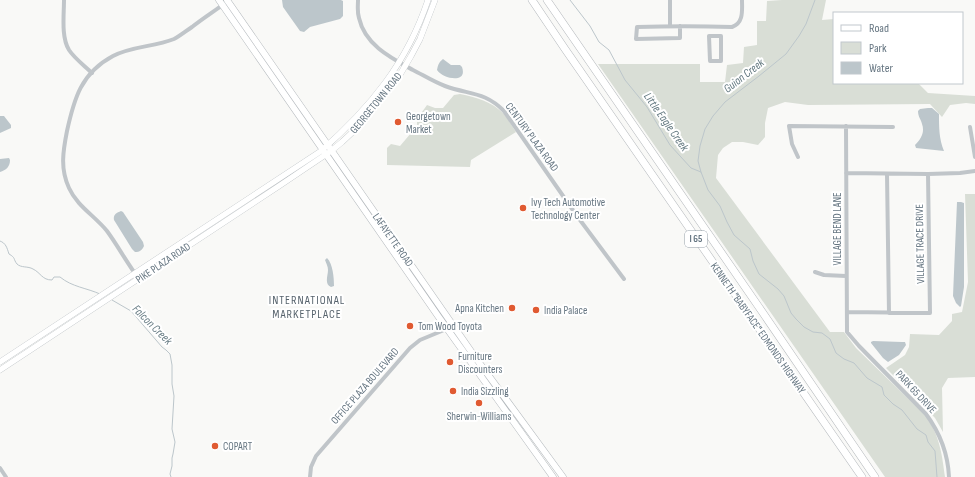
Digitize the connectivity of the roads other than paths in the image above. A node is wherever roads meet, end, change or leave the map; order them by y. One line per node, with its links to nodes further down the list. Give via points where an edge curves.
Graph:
1 (64, 0): 16 (street, via 66,42 71,53)
2 (358, 0): 14 (street, CENTURY PLAZA ROAD, via 359,18 366,35 379,49)
3 (428, 0): 14 (main road, GEORGETOWN ROAD)
4 (435, 0): 15 (main road, GEORGETOWN ROAD)
5 (532, 0): 46 (highway, KENNETH "BABYFACE" EDMONDS HIGHWAY / I 65)
6 (547, 0): 47 (highway, KENNETH "BABYFACE" EDMONDS HIGHWAY / I 65)
7 (670, 0): 10 (street)
8 (742, 0): 12 (street, via 742,16 737,25)
9 (224, 2): 16 (street, via 177,38 121,52 105,61); 20 (main road, LAFAYETTE ROAD)
10 (670, 26): 11 (street); 11 (street, via 637,27 636,39 680,38)
11 (680, 26): 12 (street)
12 (709, 26): 13 (street)
13 (709, 36): 13 (street, via 721,36 721,61 710,61)
14 (400, 62): 15 (street, CENTURY PLAZA ROAD); 20 (main road, GEORGETOWN ROAD, via 373,99)
15 (406, 66): 20 (main road, GEORGETOWN ROAD, via 364,120 342,142); 33 (street, CENTURY PLAZA ROAD, via 442,85 480,95 498,105 576,216)
16 (92, 73): 31 (street, via 80,89 72,108 63,149 64,174 76,200 106,230)
17 (846, 126): 18 (street); 21 (street, via 789,126 792,144); 24 (street, VILLAGE BEND LANE)
18 (893, 127)
19 (970, 127): 22 (street)
20 (327, 150): 27 (main road, PIKE PLAZA ROAD); 28 (main road, PIKE PLAZA ROAD); 37 (main road, LAFAYETTE ROAD)
21 (798, 157)
22 (975, 157)
23 (975, 171): 26 (street)
24 (846, 173): 25 (street); 32 (street, VILLAGE BEND LANE)
25 (887, 174): 26 (street); 36 (street)
26 (928, 174): 36 (street, VILLAGE TRACE DRIVE, via 930,314)
27 (257, 193): 28 (main road); 29 (main road, PIKE PLAZA ROAD)
28 (260, 198): 29 (main road, PIKE PLAZA ROAD)
29 (228, 216): 31 (main road, PIKE PLAZA ROAD); 34 (main road, PIKE PLAZA ROAD)
30 (814, 272): 32 (street)
31 (135, 274): 34 (street); 39 (main road, PIKE PLAZA ROAD)
32 (846, 276): 35 (street, VILLAGE BEND LANE)
33 (624, 278)
34 (139, 279): 40 (main road, PIKE PLAZA ROAD)
35 (847, 312): 36 (street); 38 (street, VILLAGE BEND LANE)
36 (888, 312)
37 (450, 327): 42 (main road, LAFAYETTE ROAD); 44 (street, OFFICE PLAZA BOULEVARD, via 420,340 410,348 316,456 311,465); 45 (main road, LAFAYETTE ROAD)
38 (847, 332): 48 (street, PARK 65 DRIVE, via 926,414 936,428 946,454)
39 (0, 362)
40 (0, 370)
41 (0, 468): 43 (street)
42 (561, 476)
43 (6, 477)
44 (310, 477)
45 (553, 477)
46 (862, 477)
47 (875, 477)
48 (949, 477)

